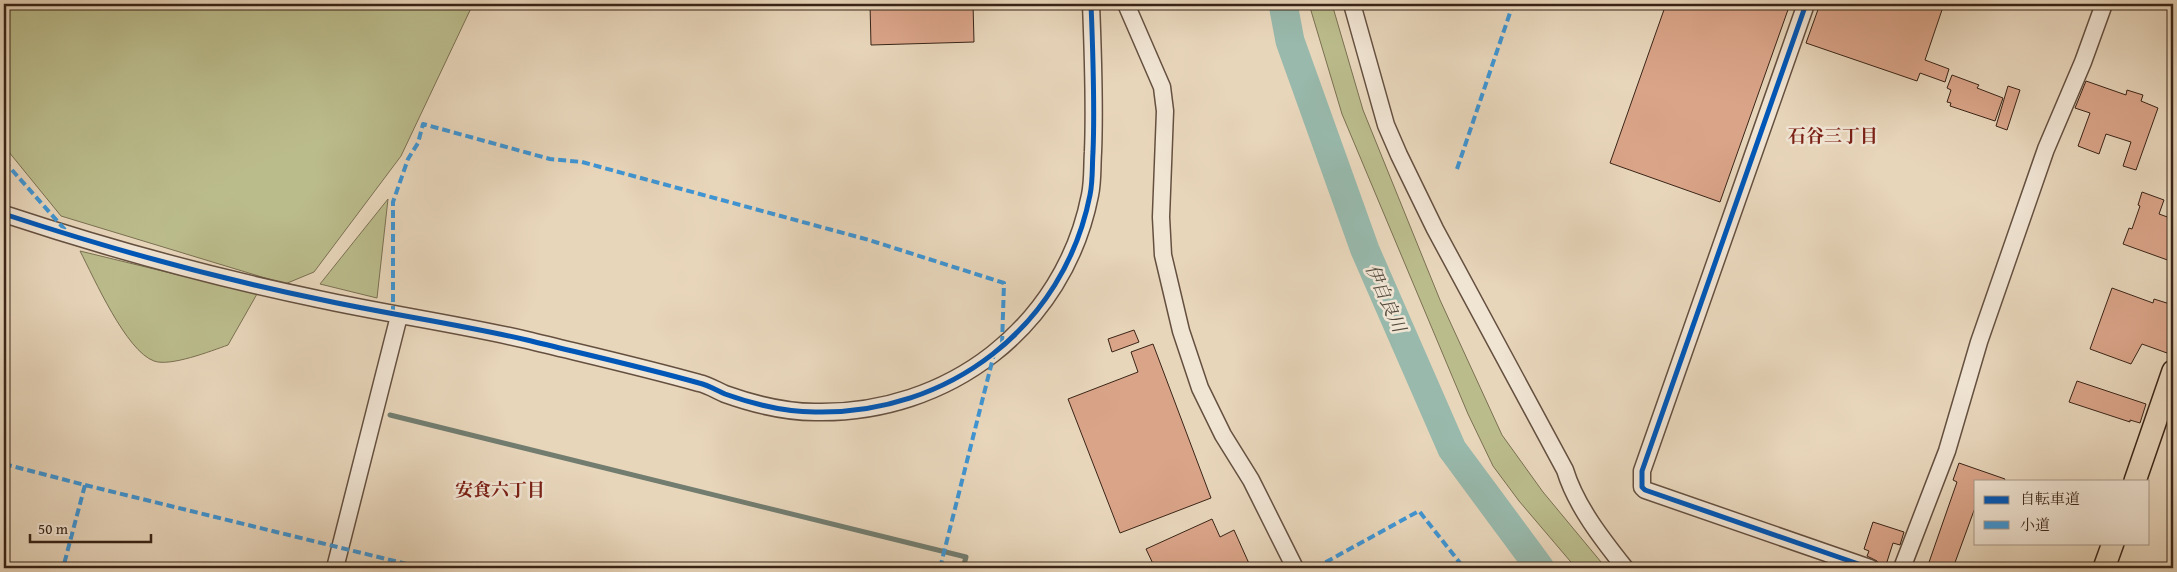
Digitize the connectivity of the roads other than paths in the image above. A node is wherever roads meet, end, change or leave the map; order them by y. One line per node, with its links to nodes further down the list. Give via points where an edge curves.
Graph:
1 (1091, 4): 7 (street, via 1094,123 1091,192 1078,242 1053,289 1022,330 958,378 916,398 864,409 813,413 759,405 684,379 524,340)
2 (1126, 4): 12 (street, via 1162,86 1165,111 1161,217 1163,255 1181,331 1200,388 1222,435 1251,480)
3 (1352, 4): 13 (street, via 1386,125 1399,155 1570,485 1602,539)
4 (1806, 4): 14 (street, via 1642,471 1642,486 1645,490)
5 (2104, 4): 15 (street, via 2046,149 1979,342 1947,451)
6 (4, 214): 7 (street, via 146,257 315,299)
7 (396, 315): 11 (street)
8 (2171, 382): 9 (main road)
9 (2135, 480)
10 (2112, 544): 16 (main road)
11 (336, 568)
12 (1295, 568)
13 (1625, 568)
14 (1870, 568)
15 (1902, 568)
16 (2104, 568)

